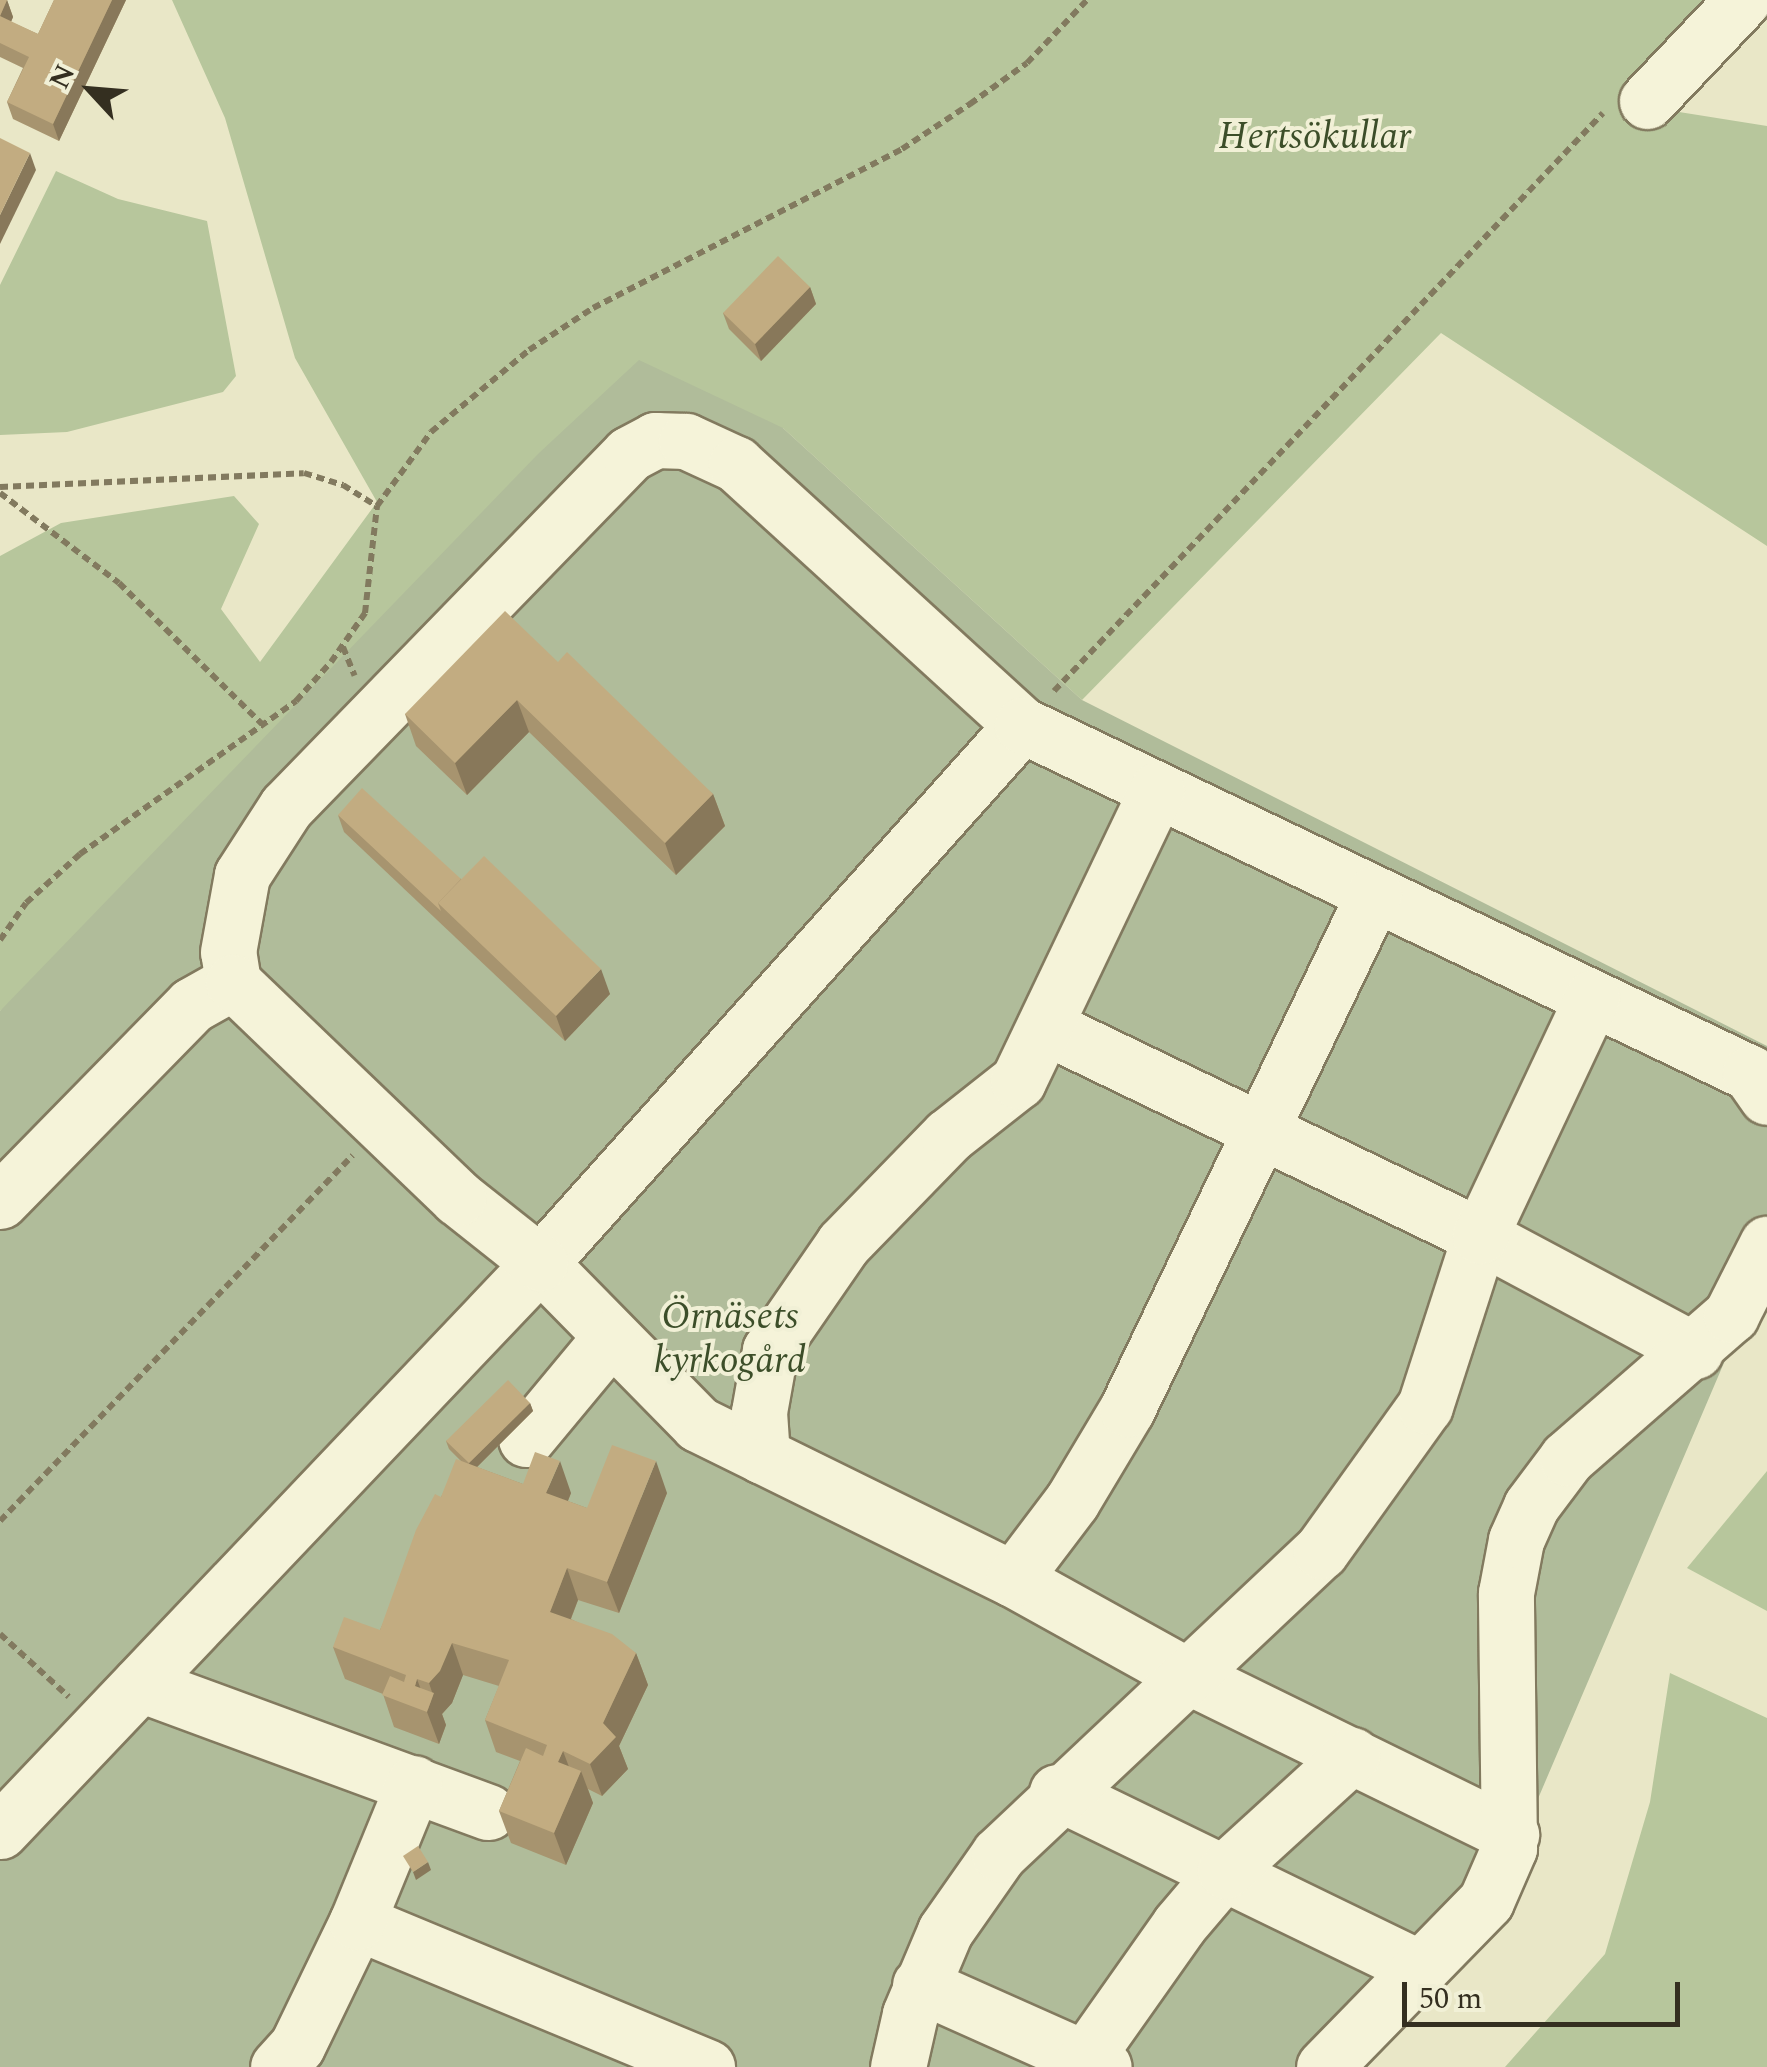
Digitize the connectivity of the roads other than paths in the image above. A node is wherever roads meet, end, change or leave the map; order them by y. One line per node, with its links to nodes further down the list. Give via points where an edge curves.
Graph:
1 (1743, 0): 2 (street)
2 (1647, 101)
3 (1022, 725): 4 (street); 6 (street, via 736,464 686,440 656,440 629,454 262,835 231,915); 14 (street)
4 (1157, 790): 5 (street); 8 (street)
5 (1374, 894): 7 (street); 10 (street)
6 (233, 982): 11 (street, via 192,1006); 14 (street, via 458,1198)
7 (1592, 998): 9 (street, via 1750,1072); 12 (street)
8 (1048, 1028): 10 (street); 18 (street, via 1018,1081 948,1136 843,1244 793,1312 770,1350 759,1412)
9 (1767, 1097)
10 (1262, 1132): 12 (street); 19 (street, via 1118,1425)
11 (0, 1201)
12 (1480, 1236): 16 (street); 20 (street, via 1425,1406 1392,1457 1322,1552)
13 (1767, 1244): 16 (street, via 1731,1316)
14 (540, 1263): 15 (street); 21 (street)
15 (608, 1339): 17 (street); 18 (street, via 698,1424)
16 (1695, 1350): 27 (street, via 1567,1458 1531,1506 1516,1540 1504,1640)
17 (526, 1439)
18 (762, 1456): 19 (street)
19 (1012, 1580): 20 (street)
20 (1188, 1676): 22 (street); 24 (street)
21 (140, 1684): 23 (street); 26 (street)
22 (1352, 1755): 27 (street); 28 (street)
23 (414, 1784): 25 (street); 29 (street)
24 (1058, 1792): 28 (street); 31 (street, via 998,1854 945,1931)
25 (488, 1812)
26 (0, 1830)
27 (1511, 1834): 30 (street, via 1486,1901)
28 (1225, 1872): 30 (street); 32 (street, via 1132,1985)
29 (356, 1922): 33 (street, via 297,2046); 34 (street)
30 (1420, 1968): 36 (street)
31 (920, 1985): 32 (street); 35 (street)
32 (1089, 2064)
33 (278, 2067)
34 (707, 2067)
35 (898, 2067)
36 (1324, 2067)

